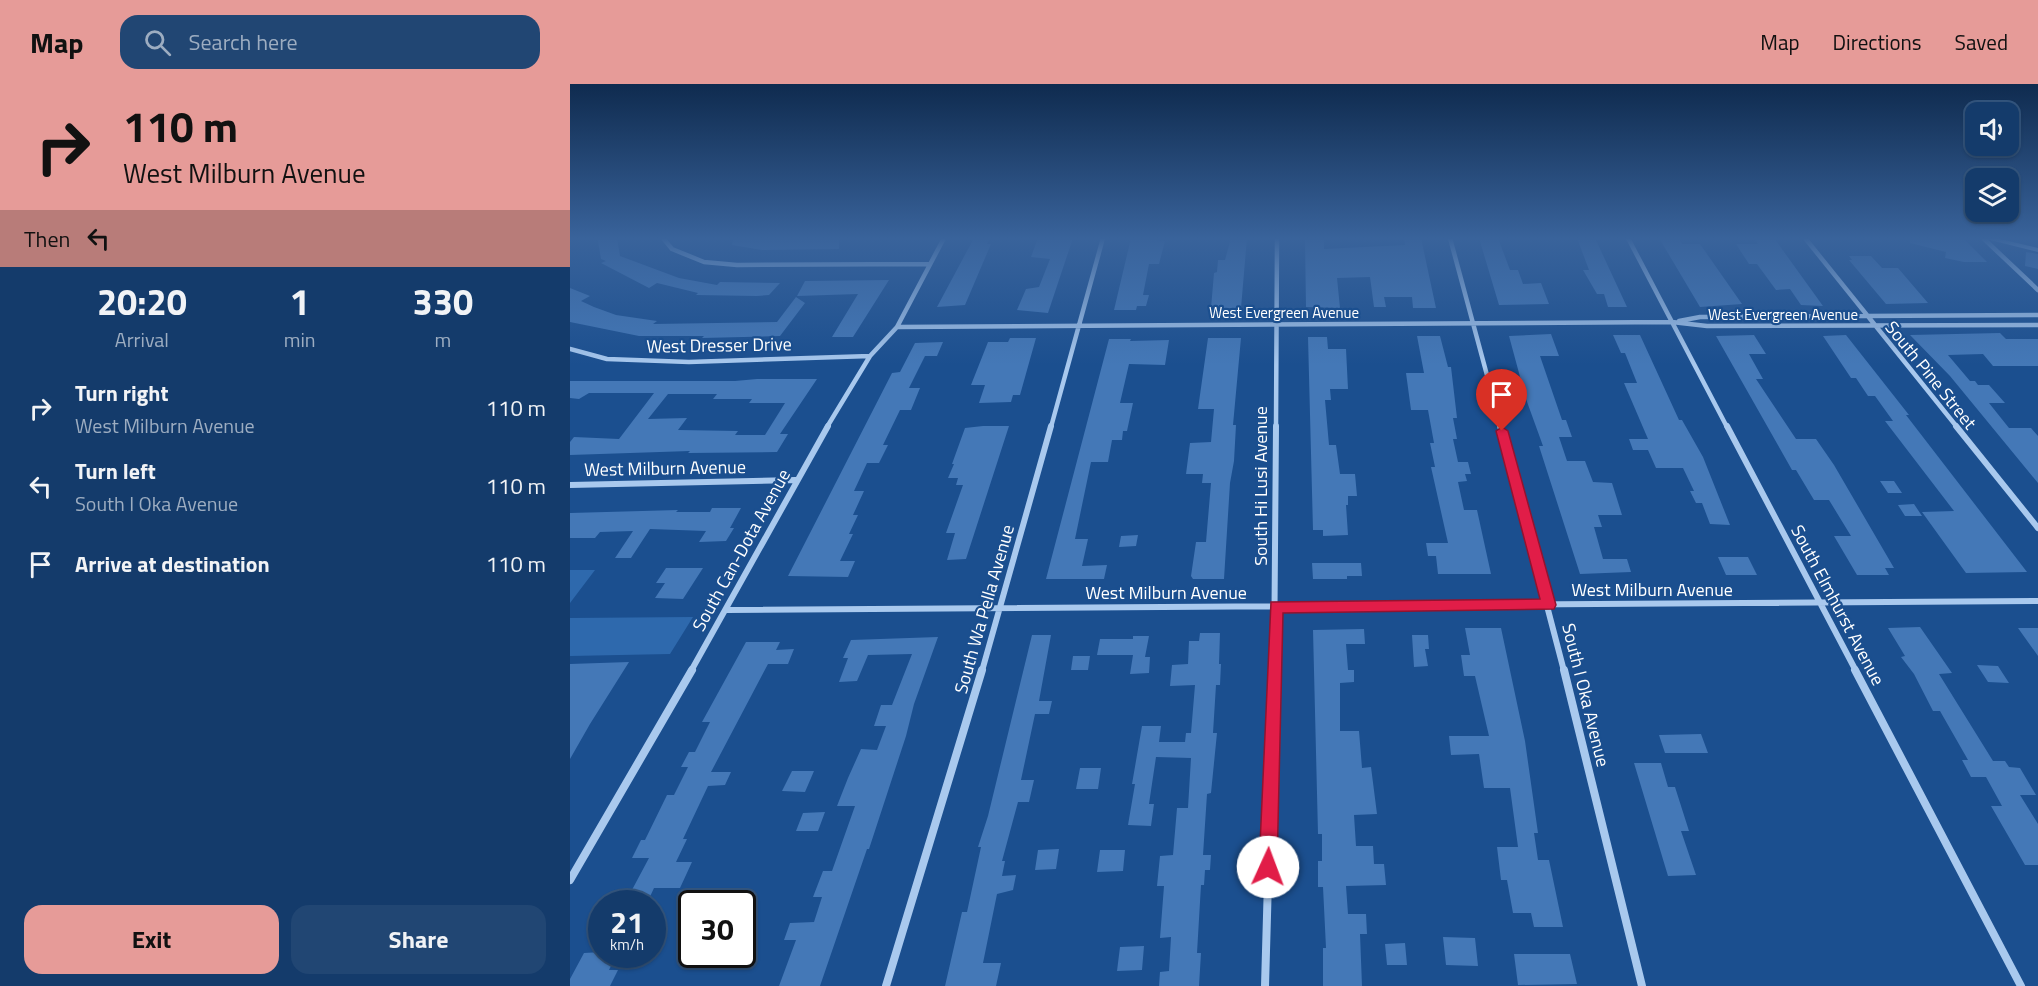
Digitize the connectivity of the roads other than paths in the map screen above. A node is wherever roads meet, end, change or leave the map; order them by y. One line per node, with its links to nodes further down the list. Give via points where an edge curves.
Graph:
1 (922, 280): 15 (street, South Can-Dota Avenue)
2 (1091, 280): 12 (street, South Wa Pella Avenue)
3 (1276, 280): 11 (street, South Hi Lusi Avenue)
4 (1462, 280): 9 (street, South I Oka Avenue)
5 (1650, 280): 10 (street, South Elmhurst Avenue)
6 (1838, 280): 7 (street, South Pine Street)
7 (1865, 315): 8 (street, West Evergreen Avenue); 10 (street, West Evergreen Avenue, via 1700,317); 14 (street, South Pine Street)
8 (2038, 315)
9 (1473, 322): 10 (street, West Evergreen Avenue); 11 (street, West Evergreen Avenue); 23 (street, South I Oka Avenue)
10 (1672, 322): 14 (street, West Evergreen Avenue, via 1707,326); 22 (street, South Elmhurst Avenue)
11 (1275, 324): 12 (street, West Evergreen Avenue); 24 (street, South Hi Lusi Avenue)
12 (1079, 325): 15 (street, West Evergreen Avenue); 25 (street, South Wa Pella Avenue)
13 (2038, 325): 14 (street, West Evergreen Avenue)
14 (1874, 326): 20 (street, South Pine Street)
15 (897, 327): 17 (street, South Can-Dota Avenue)
16 (570, 349): 17 (street, West Dresser Drive, via 607,359 689,362)
17 (870, 356): 18 (street, South Can-Dota Avenue)
18 (796, 480): 19 (street, West Milburn Avenue); 26 (street, South Can-Dota Avenue)
19 (570, 485)
20 (2038, 528)
21 (2038, 601): 22 (street, West Milburn Avenue)
22 (1820, 603): 23 (street, West Milburn Avenue); 31 (street, South Elmhurst Avenue)
23 (1548, 605): 24 (street, West Milburn Avenue); 30 (street, South I Oka Avenue)
24 (1276, 607): 25 (street, West Milburn Avenue); 29 (street, South Hi Lusi Avenue)
25 (1001, 608): 26 (street, West Milburn Avenue); 28 (street, South Wa Pella Avenue)
26 (727, 610): 27 (street, South Can-Dota Avenue)
27 (570, 880)
28 (886, 986)
29 (1265, 986)
30 (1642, 986)
31 (2021, 986)

